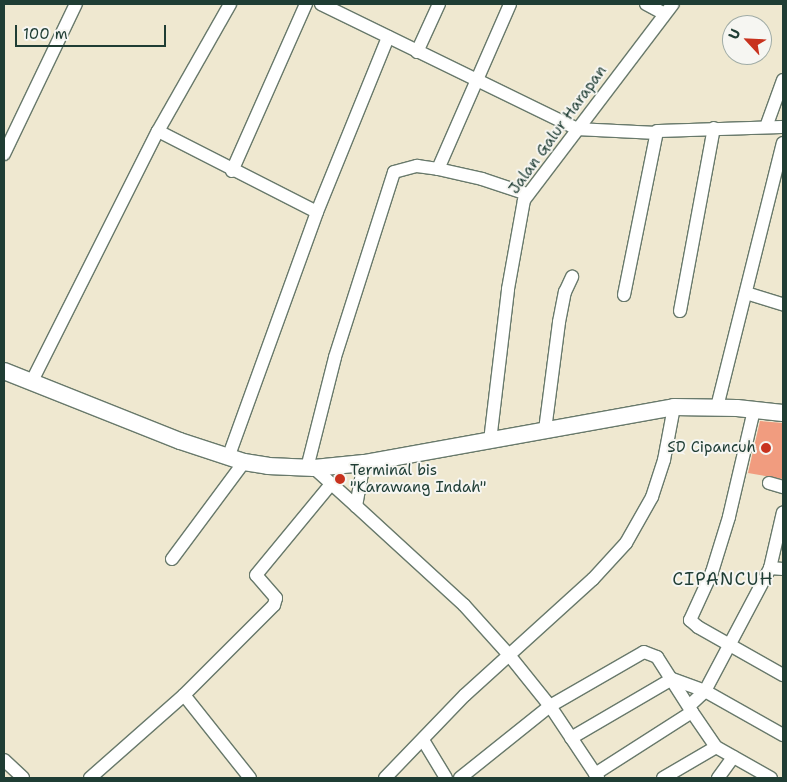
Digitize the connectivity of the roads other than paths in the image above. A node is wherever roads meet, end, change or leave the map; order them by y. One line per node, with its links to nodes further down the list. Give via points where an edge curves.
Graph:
1 (76, 4): 20 (street)
2 (230, 4): 17 (street)
3 (306, 4): 22 (street)
4 (321, 4): 9 (street)
5 (439, 4): 10 (street)
6 (510, 4): 12 (street)
7 (646, 4): 8 (street)
8 (669, 9): 16 (street, Jalan Galur Harapan)
9 (388, 38): 10 (street); 24 (street)
10 (417, 52): 12 (street)
11 (783, 80): 13 (street)
12 (476, 82): 16 (street); 21 (street)
13 (766, 127): 14 (street); 15 (street)
14 (783, 127)
15 (714, 128): 18 (street); 29 (street)
16 (577, 129): 18 (street); 23 (street, Jalan Galur Harapan)
17 (158, 131): 22 (street); 31 (street)
18 (656, 133): 27 (street)
19 (783, 143): 26 (street)
20 (4, 154)
21 (438, 169): 23 (street); 41 (street, via 404,167 391,176 335,357)
22 (232, 171): 24 (street)
23 (527, 194): 37 (street, Jalan Galur Harapan, via 520,211 508,289)
24 (317, 212): 38 (street)
25 (572, 277): 36 (street, via 565,292 559,322)
26 (746, 293): 28 (street); 33 (street)
27 (624, 295)
28 (783, 304)
29 (680, 311)
30 (4, 371): 31 (main road)
31 (32, 381): 38 (main road)
32 (674, 407): 33 (main road); 36 (main road); 51 (street, via 664,460 639,524 593,579)
33 (717, 407): 34 (main road)
34 (754, 410): 35 (main road); 50 (street, via 729,517 712,572 690,614 694,624)
35 (783, 413)
36 (545, 430): 37 (main road)
37 (490, 441): 40 (main road)
38 (228, 458): 39 (main road)
39 (244, 462): 41 (main road); 47 (street)
40 (364, 463): 41 (main road); 45 (street)
41 (310, 468): 43 (street)
42 (769, 483): 44 (street)
43 (331, 484): 45 (street); 55 (street, via 256,575 256,580 276,598 274,605)
44 (783, 487)
45 (356, 506): 51 (street, via 451,592)
46 (783, 512): 48 (street)
47 (172, 559)
48 (770, 568): 49 (street); 50 (street)
49 (783, 569)
50 (729, 644): 52 (street); 54 (street)
51 (510, 655): 56 (street); 60 (street, via 465,695)
52 (783, 674)
53 (672, 679): 54 (street); 56 (street, via 657,658 644,652); 57 (street); 59 (street)
54 (705, 691): 57 (street); 58 (street)
55 (184, 696): 68 (street); 69 (street)
56 (550, 706): 59 (street); 72 (street)
57 (690, 709): 61 (street); 66 (street)
58 (783, 735)
59 (571, 738): 66 (street)
60 (423, 740): 64 (street); 70 (street)
61 (716, 747): 62 (street); 65 (street)
62 (733, 756): 74 (street); 75 (street)
63 (5, 762): 67 (street)
64 (436, 772): 71 (street)
65 (675, 774): 73 (street)
66 (596, 776)
67 (23, 778)
68 (90, 778)
69 (250, 778)
70 (385, 778)
71 (446, 778)
72 (460, 778)
73 (663, 778)
74 (718, 778)
75 (769, 778)

